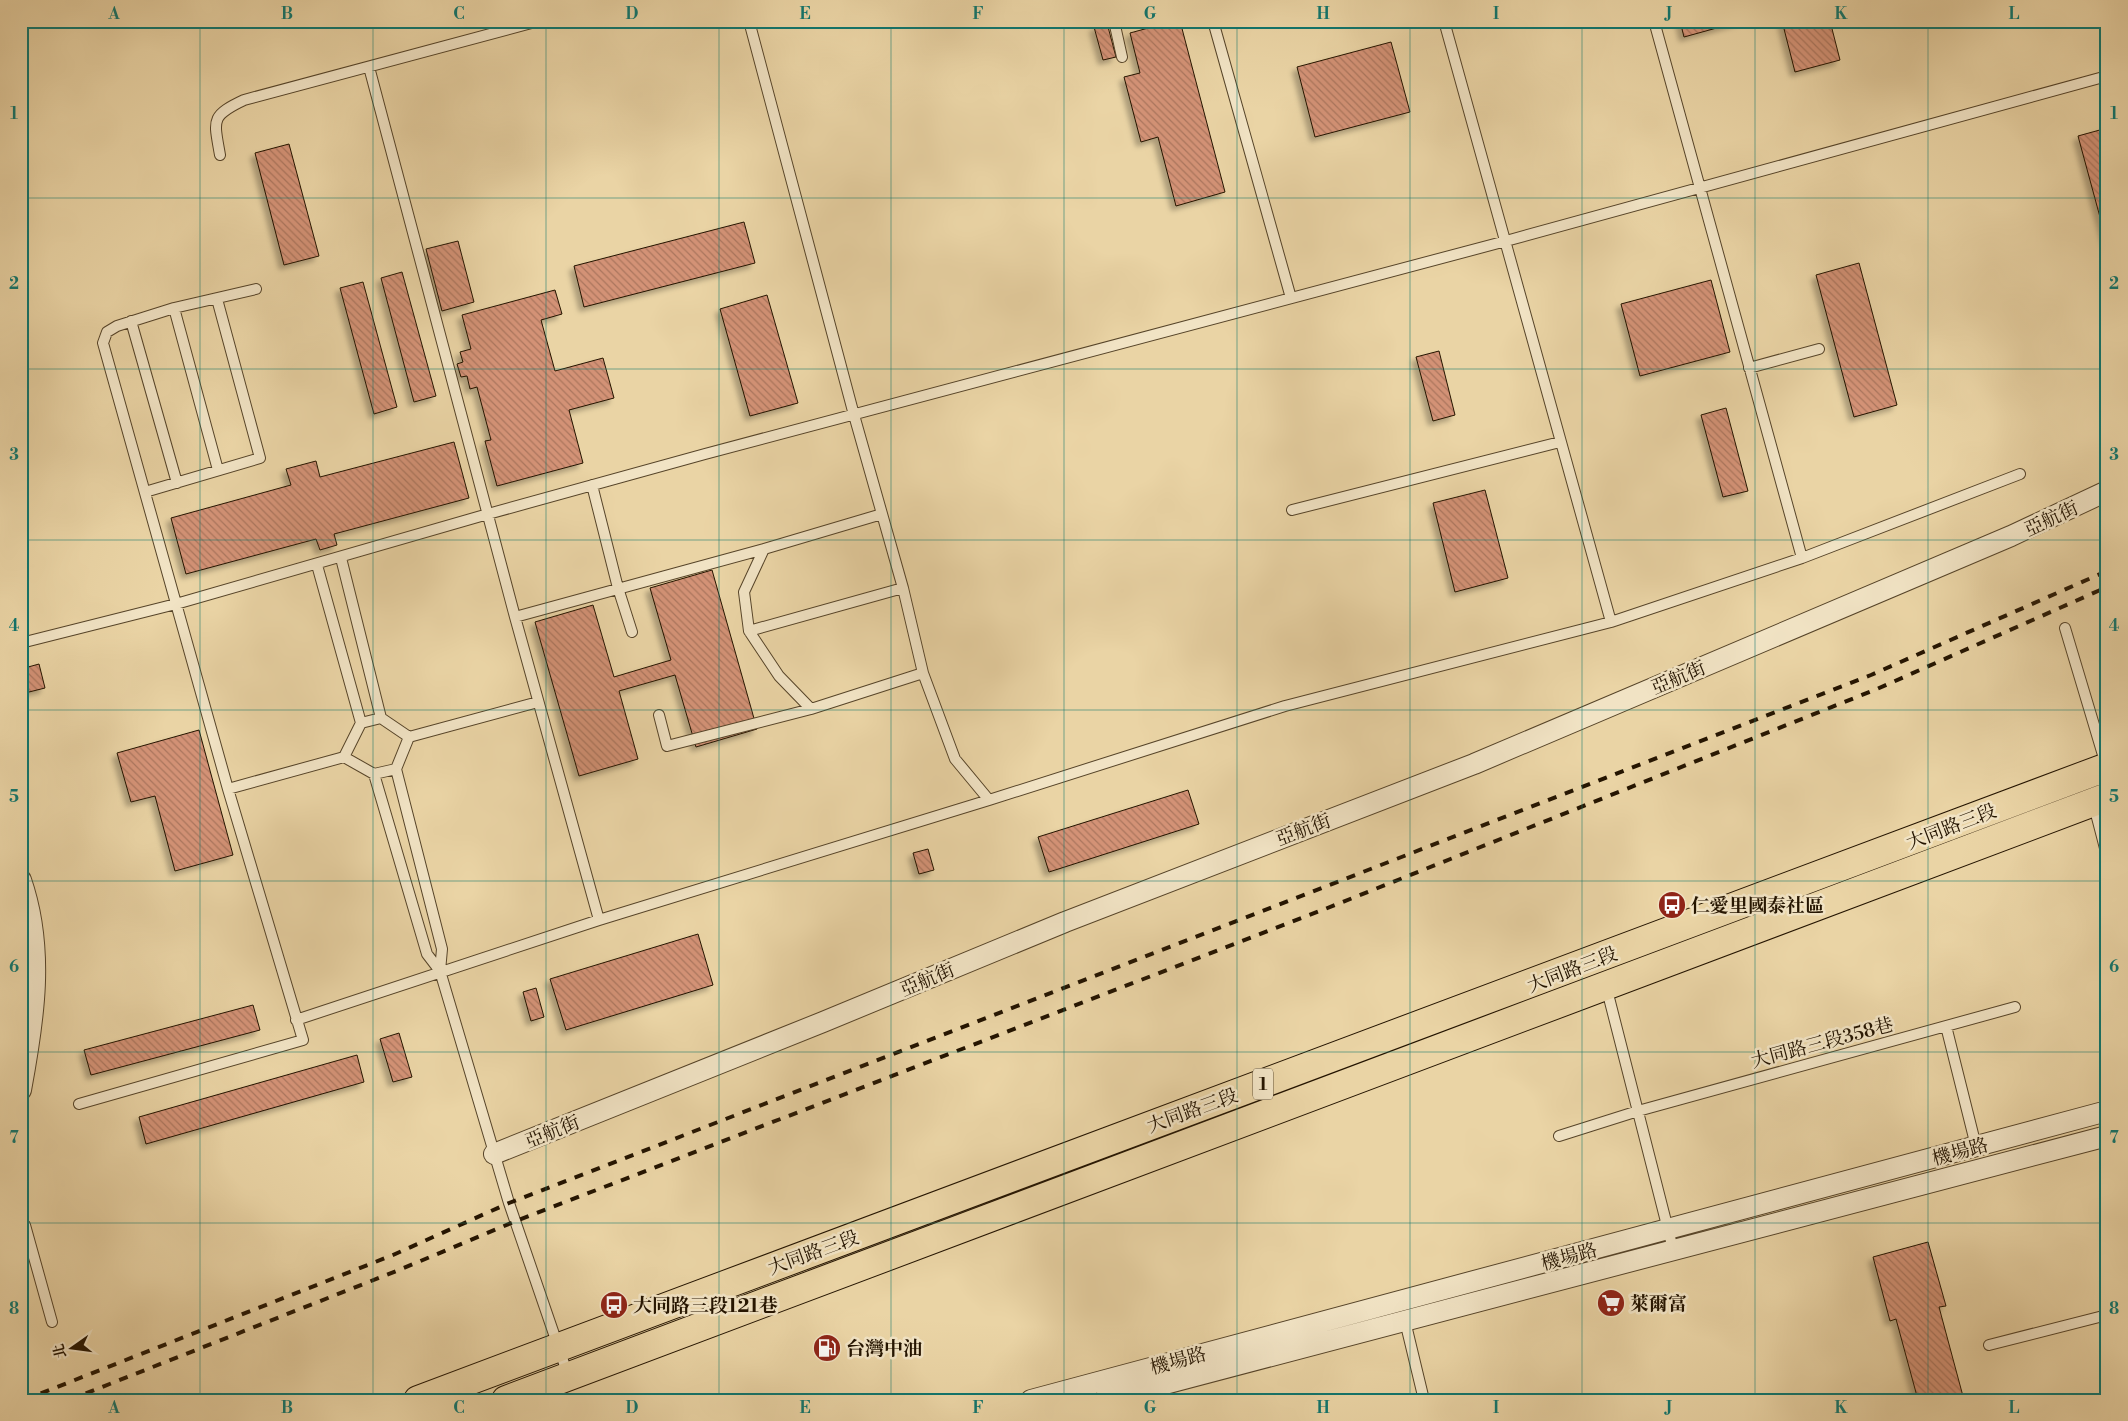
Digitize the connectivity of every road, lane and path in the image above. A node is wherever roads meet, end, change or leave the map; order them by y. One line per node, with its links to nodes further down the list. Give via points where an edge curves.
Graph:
1 (538, 21): 8 (lane)
2 (749, 21): 20 (lane)
3 (1114, 21): 7 (lane)
4 (1213, 21): 14 (lane)
5 (1444, 21): 12 (lane)
6 (1654, 21): 11 (lane)
7 (1122, 57)
8 (369, 67): 10 (lane, via 244,100 224,109 215,124); 29 (lane)
9 (2107, 76): 11 (lane)
10 (220, 155)
11 (1700, 188): 12 (lane); 19 (lane)
12 (1506, 240): 14 (lane); 21 (lane)
13 (256, 289): 15 (lane)
14 (1291, 298): 20 (lane)
15 (217, 299): 16 (lane); 22 (lane, via 260,458)
16 (174, 308): 17 (lane); 22 (lane)
17 (131, 321): 24 (lane); 27 (lane, via 107,332 103,343)
18 (1820, 349): 19 (lane)
19 (1749, 368): 33 (lane)
20 (854, 416): 25 (lane); 30 (lane)
21 (1560, 442): 28 (lane); 39 (lane)
22 (218, 470): 24 (lane)
23 (2020, 474): 33 (lane)
24 (177, 483): 27 (lane)
25 (592, 485): 29 (lane); 35 (lane)
26 (2107, 491): 72 (street, 亞航街, via 2011,536 1474,764 1065,922)
27 (144, 492): 37 (lane)
28 (1292, 510)
29 (488, 514): 32 (lane); 38 (lane)
30 (882, 514): 31 (lane); 36 (lane)
31 (764, 549): 35 (lane); 41 (lane, via 744,592)
32 (341, 558): 34 (lane); 48 (lane)
33 (1802, 558): 39 (lane)
34 (317, 564): 37 (lane); 49 (lane)
35 (618, 588): 38 (lane); 42 (lane)
36 (903, 588): 41 (lane); 44 (lane)
37 (176, 604): 43 (lane); 55 (lane)
38 (515, 617): 45 (lane)
39 (1611, 622): 56 (lane, via 1285,706)
40 (2065, 628): 54 (lane)
41 (749, 631): 46 (lane, via 779,676)
42 (632, 632)
43 (21, 642)
44 (923, 673): 46 (lane); 56 (lane, via 955,759)
45 (538, 702): 50 (lane); 59 (lane)
46 (811, 709): 47 (lane, via 668,746)
47 (659, 715)
48 (380, 718): 49 (lane); 50 (lane)
49 (361, 723): 51 (lane)
50 (409, 737): 52 (lane)
51 (344, 757): 53 (lane); 55 (lane)
52 (396, 769): 53 (lane); 60 (lane, via 442,949)
53 (374, 774): 60 (lane, via 427,954)
54 (2097, 784): 57 (lane); 61 (main road, 大同路三段 / 1)
55 (228, 788): 63 (lane)
56 (989, 800): 59 (lane)
57 (2107, 856)
58 (21, 880): 65 (street, via 34,937 36,980 33,1023)
59 (598, 920): 60 (lane)
60 (440, 971): 63 (lane); 72 (lane)
61 (1603, 972): 67 (lane); 80 (main road, 大同路三段 / 1); 81 (main road, 大同路三段 / 1)
62 (2015, 1007): 64 (lane, 大同路三段358巷)
63 (296, 1020): 66 (lane, via 303,1040)
64 (1946, 1026): 67 (lane, 大同路三段358巷); 71 (lane)
65 (21, 1090)
66 (79, 1104)
67 (1638, 1111): 69 (lane, 大同路三段358巷); 74 (lane)
68 (2107, 1111): 71 (street, 機場路)
69 (1559, 1136)
70 (2107, 1136): 75 (street, 機場路)
71 (1976, 1146): 74 (street, 機場路)
72 (494, 1154): 80 (lane)
73 (21, 1223): 78 (lane, via 25,1225)
74 (1668, 1229): 75 (lane); 84 (street, 機場路)
75 (1673, 1249): 77 (street, 機場路)
76 (2107, 1315): 79 (lane)
77 (1405, 1321): 85 (street, 機場路); 86 (lane)
78 (52, 1322)
79 (1989, 1346)
80 (559, 1347): 81 (lane); 82 (main road, 大同路三段 / 1)
81 (569, 1376): 83 (main road, 大同路三段 / 1)
82 (418, 1400)
83 (506, 1400)
84 (1031, 1400)
85 (1104, 1400)
86 (1424, 1400)

